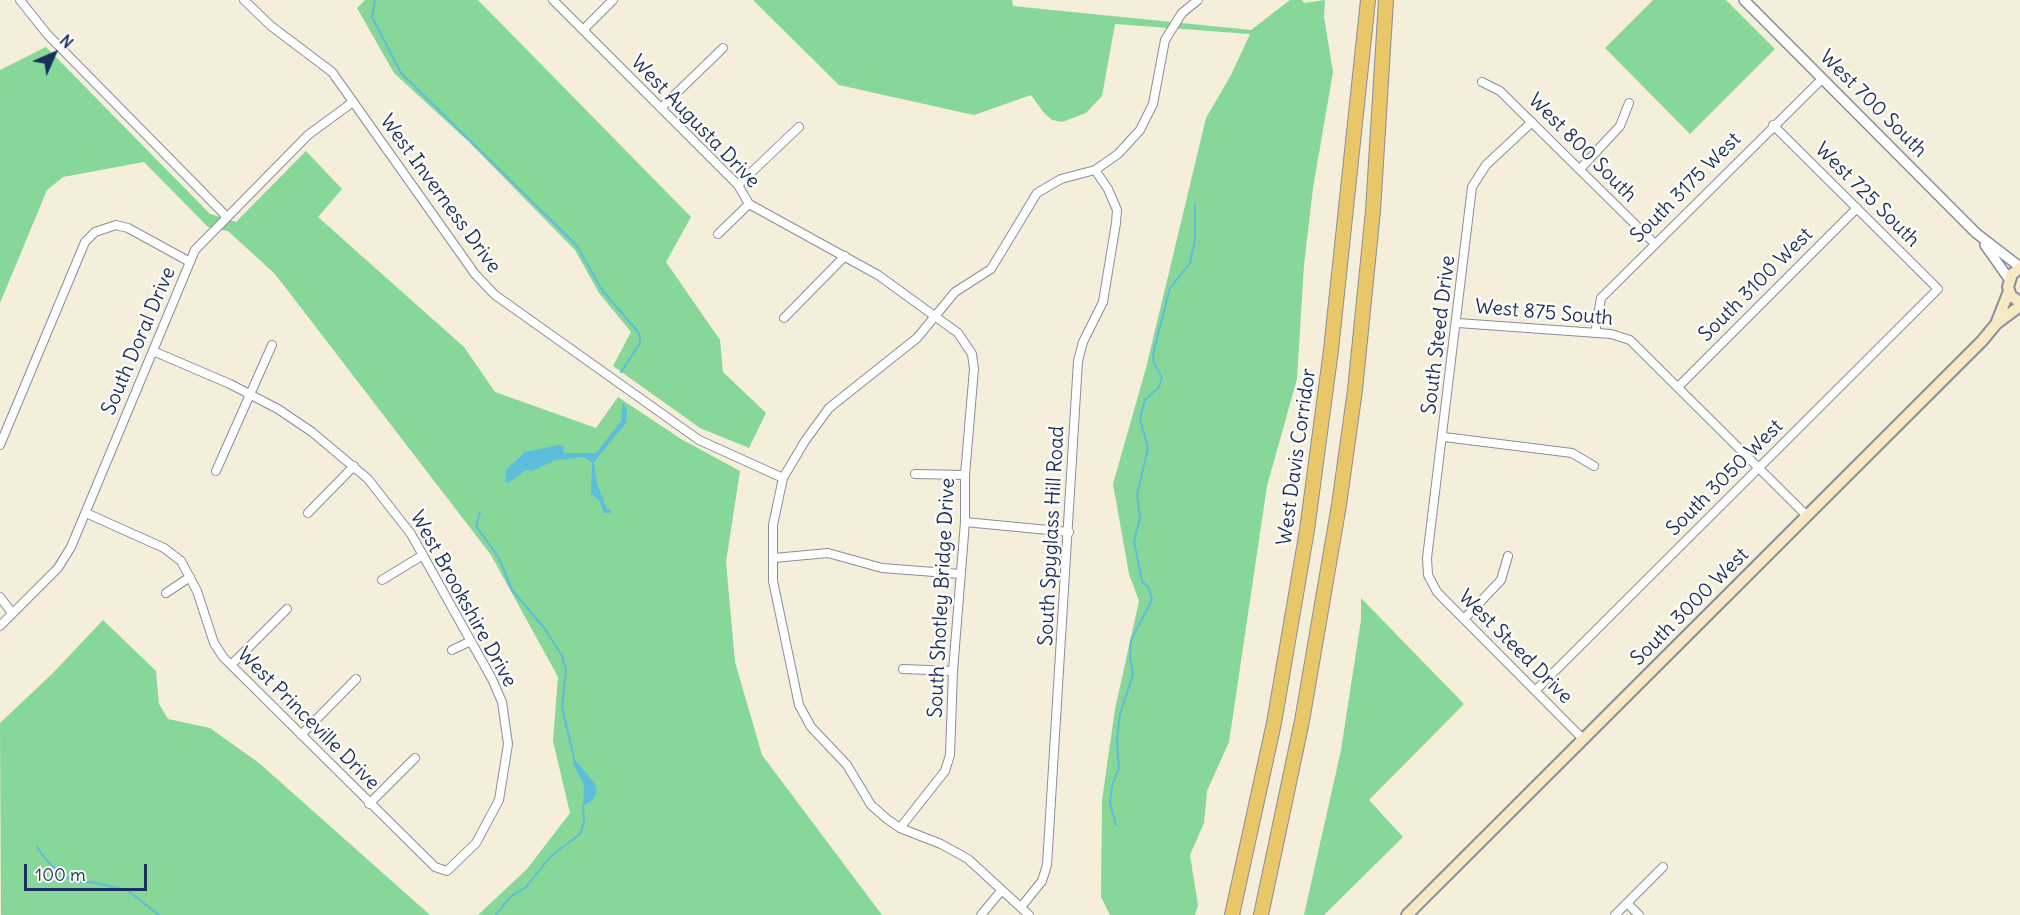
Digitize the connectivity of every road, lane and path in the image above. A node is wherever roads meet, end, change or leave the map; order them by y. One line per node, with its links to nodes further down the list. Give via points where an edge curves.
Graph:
1 (20, 0): 24 (street, via 46,34)
2 (244, 0): 13 (street, West Inverness Drive, via 271,26 332,72)
3 (553, 0): 9 (street, West Augusta Drive)
4 (613, 0): 9 (street)
5 (1198, 0): 20 (street, via 1182,13 1165,40 1153,104 1140,130 1118,154)
6 (1368, 0): 91 (highway, West Davis Corridor, via 1324,410 1297,594)
7 (1386, 0): 92 (highway, via 1373,211 1339,505 1302,721)
8 (1744, 0): 11 (street, West 700 South)
9 (583, 30): 15 (street, West Augusta Drive)
10 (723, 48): 15 (street)
11 (1822, 79): 17 (street, South 3175 West); 25 (street, West 700 South)
12 (1482, 82): 16 (street, West 800 South, via 1500,91)
13 (353, 102): 24 (street, South Doral Drive, via 308,135); 53 (street, West Inverness Drive, via 475,273 495,295 699,440)
14 (1629, 103): 19 (street, via 1620,126)
15 (661, 108): 21 (street, West Augusta Drive)
16 (1532, 122): 19 (street, West 800 South); 37 (street, South Steed Drive, via 1486,165 1472,187)
17 (1773, 125): 23 (street, West 725 South); 27 (street, South 3175 West)
18 (799, 127): 21 (street)
19 (1580, 169): 27 (street, West 800 South)
20 (1095, 170): 35 (street, via 1061,178 1037,193 991,269 955,292); 58 (street, South Spyglass Hill Road, via 1117,210 1103,302 1078,361)
21 (738, 185): 22 (street, West Augusta Drive)
22 (749, 204): 26 (street); 28 (street, West Augusta Drive)
23 (1857, 208): 32 (street, West 725 South); 43 (street, South 3100 West)
24 (227, 217): 29 (street, South Doral Drive, via 195,250)
25 (1976, 233): 30 (street, West 700 South); 31 (street, West 700 South)
26 (718, 234)
27 (1654, 243): 39 (street, South 3175 West, via 1600,298)
28 (845, 256): 35 (street, West Augusta Drive); 36 (street)
29 (190, 262): 41 (street, South Doral Drive); 46 (street, via 128,228 105,226 85,242)
30 (2020, 268): 31 (main road)
31 (2009, 279): 33 (main road)
32 (1938, 289): 49 (street, South 3050 West)
33 (2009, 291): 34 (main road); 38 (main road, South 3000 West)
34 (2020, 304): 38 (main road, South 3000 West)
35 (937, 316): 42 (street, West Augusta Drive, via 958,333); 53 (street, via 917,338 830,408)
36 (784, 318)
37 (1458, 323): 39 (street, West 875 South); 45 (street, South Steed Drive)
38 (1996, 324): 56 (main road, South 3000 West)
39 (1594, 333): 43 (street, West 875 South, via 1630,340)
40 (272, 345): 44 (street)
41 (153, 351): 44 (street, West Brookshire Drive); 54 (street, South Doral Drive)
42 (972, 354): 52 (street, South Shotley Bridge Drive)
43 (1679, 386): 49 (street, West 875 South)
44 (248, 394): 47 (street, West Brookshire Drive, via 279,409); 50 (street)
45 (1444, 437): 48 (street, via 1572,453); 63 (street, South Steed Drive)
46 (0, 445)
47 (354, 466): 55 (street); 59 (street, West Brookshire Drive, via 392,508)
48 (1594, 466)
49 (1759, 467): 56 (street, West 875 South); 78 (street, South 3050 West)
50 (216, 471)
51 (915, 474): 52 (street)
52 (965, 475): 57 (street, South Shotley Bridge Drive)
53 (783, 478): 61 (street, via 772,525)
54 (86, 513): 64 (street, West Princeville Drive, via 164,548 181,561); 69 (street, South Doral Drive, via 58,568)
55 (308, 513)
56 (1807, 516): 80 (main road, South 3000 West)
57 (965, 522): 58 (street); 62 (street, South Shotley Bridge Drive)
58 (1069, 532): 88 (street, South Spyglass Hill Road, via 1047,865 1042,881)
59 (423, 555): 65 (street); 72 (street, West Brookshire Drive)
60 (1508, 556): 70 (street, via 1501,580)
61 (774, 558): 62 (street, via 828,554 882,568); 83 (street, via 773,580 799,705 811,727 847,765 872,805)
62 (960, 574): 76 (street, South Shotley Bridge Drive)
63 (1428, 575): 70 (street, West Steed Drive, via 1437,592)
64 (190, 577): 66 (street); 74 (street, West Princeville Drive, via 214,644)
65 (382, 579)
66 (165, 593)
67 (0, 597): 69 (street)
68 (287, 609): 74 (street)
69 (12, 613): 71 (street, South Doral Drive)
70 (1464, 619): 78 (street, West Steed Drive)
71 (0, 626)
72 (471, 641): 73 (street); 85 (street, West Brookshire Drive, via 502,702 508,744 499,800 488,824 476,843)
73 (452, 650)
74 (231, 665): 79 (street, West Princeville Drive)
75 (903, 669): 76 (street)
76 (953, 671): 83 (street, South Shotley Bridge Drive, via 950,755 945,771)
77 (356, 679): 79 (street)
78 (1535, 691): 80 (street, West Steed Drive)
79 (301, 735): 82 (street, West Princeville Drive)
80 (1583, 739): 93 (main road, South 3000 West)
81 (415, 758): 82 (street)
82 (369, 804): 85 (street, West Princeville Drive, via 435,867)
83 (900, 828): 86 (street, via 968,860)
84 (1663, 867): 87 (street)
85 (447, 871)
86 (1001, 891): 88 (street); 89 (street)
87 (1627, 903): 94 (street); 95 (street)
88 (1021, 907): 90 (street)
89 (981, 915)
90 (1029, 915)
91 (1232, 915)
92 (1261, 915)
93 (1407, 915)
94 (1615, 915)
95 (1639, 915)

